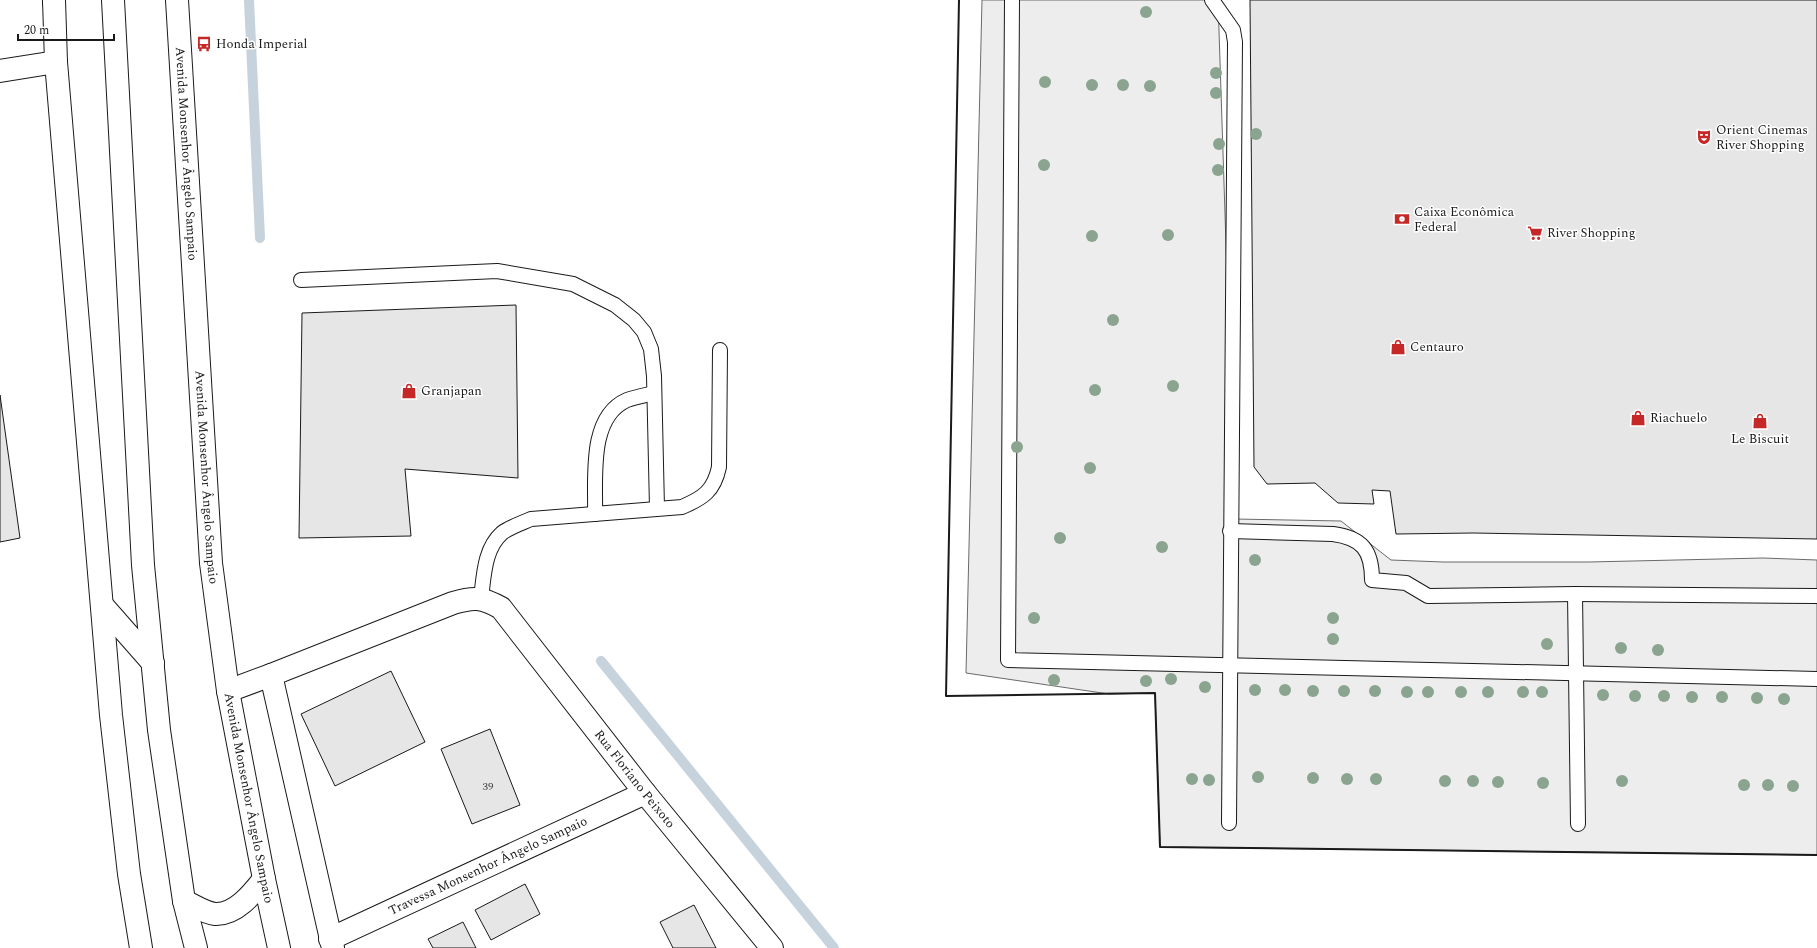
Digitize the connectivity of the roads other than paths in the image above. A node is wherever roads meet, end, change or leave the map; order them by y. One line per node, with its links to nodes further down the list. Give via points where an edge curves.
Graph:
1 (113, 0): 18 (street, via 143,558)
2 (177, 0): 23 (street, Avenida Monsenhor Ângelo Sampaio, via 211,563)
3 (1012, 0): 19 (lane, via 1008,660)
4 (1212, 0): 13 (lane, via 1233,30 1235,42)
5 (54, 1): 6 (street)
6 (56, 62): 7 (street); 17 (street)
7 (0, 71)
8 (301, 280): 10 (lane, via 497,271 573,284 615,305 644,332 651,349)
9 (720, 350): 11 (lane, via 720,452 717,477 699,500 682,506)
10 (654, 393): 11 (lane); 12 (lane, via 628,400 617,406 602,425 597,447)
11 (656, 508): 12 (lane)
12 (595, 514): 16 (lane, via 531,519 503,533 487,557)
13 (1230, 531): 14 (lane, via 1349,536 1366,552 1372,564 1372,580 1406,583 1428,596); 19 (lane)
14 (1575, 594): 15 (lane); 20 (lane)
15 (1817, 596)
16 (481, 598): 21 (street, via 453,602); 24 (street, Rua Floriano Peixoto, via 501,608)
17 (102, 605): 18 (street); 30 (street, via 111,715)
18 (153, 663): 28 (street, via 159,730)
19 (1230, 665): 20 (lane); 25 (lane)
20 (1576, 673): 22 (lane); 26 (lane)
21 (272, 676): 23 (street); 29 (street)
22 (1817, 679)
23 (228, 691): 27 (street, Avenida Monsenhor Ângelo Sampaio)
24 (646, 793): 29 (street, Travessa Monsenhor Ângelo Sampaio); 33 (street, Rua Floriano Peixoto)
25 (1229, 823)
26 (1578, 824)
27 (264, 879): 28 (street, via 243,903 216,914); 32 (street, Avenida Monsenhor Ângelo Sampaio)
28 (184, 901): 31 (street)
29 (332, 944)
30 (141, 948)
31 (196, 948)
32 (279, 948)
33 (772, 948)

